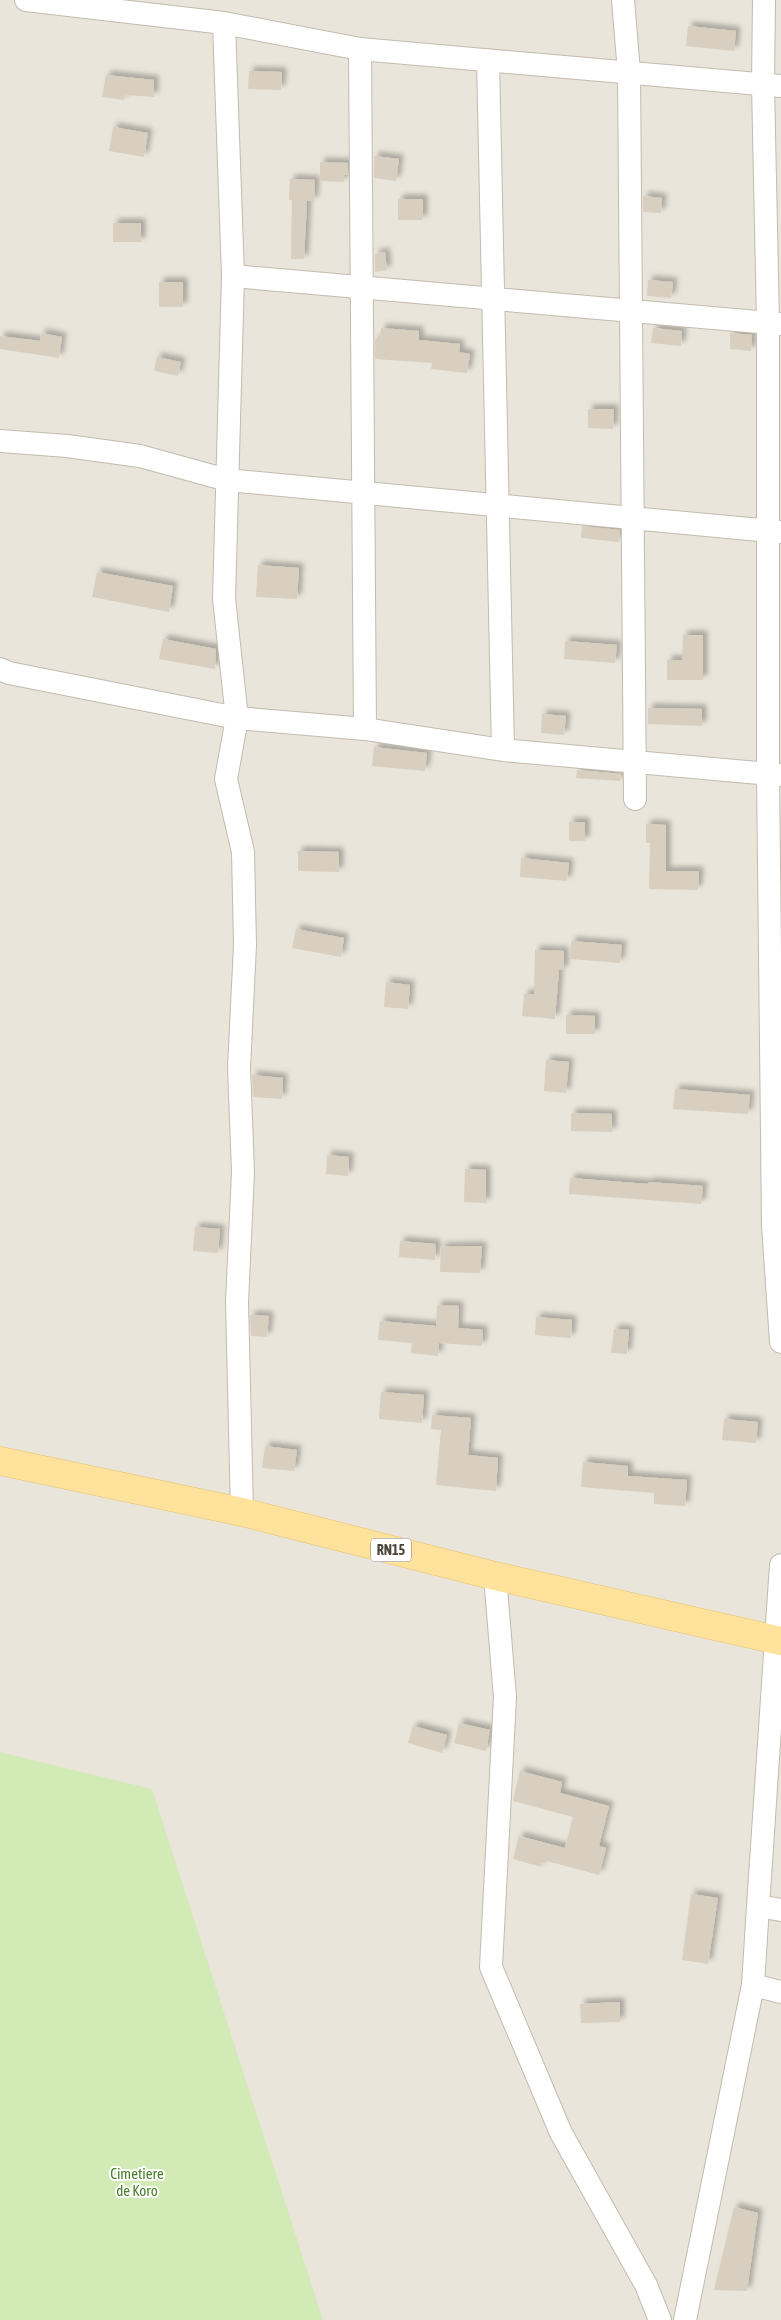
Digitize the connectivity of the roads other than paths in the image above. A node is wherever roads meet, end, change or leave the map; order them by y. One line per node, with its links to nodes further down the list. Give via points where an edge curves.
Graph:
1 (26, 0): 4 (street)
2 (623, 0): 7 (street)
3 (764, 0): 8 (street)
4 (224, 23): 5 (street); 9 (street)
5 (360, 49): 6 (street); 10 (street)
6 (488, 60): 7 (street); 11 (street)
7 (629, 72): 8 (street); 12 (street)
8 (772, 85): 13 (street)
9 (234, 276): 10 (street); 15 (street)
10 (362, 288): 11 (street); 16 (street)
11 (493, 299): 12 (street); 17 (street)
12 (632, 311): 13 (street); 18 (street)
13 (775, 324): 19 (street)
14 (0, 440): 15 (street, via 140,456)
15 (227, 480): 16 (street); 21 (street, via 224,599)
16 (363, 493): 17 (street); 22 (street)
17 (498, 506): 18 (street); 23 (street)
18 (633, 518): 19 (street); 24 (street)
19 (775, 532): 25 (street)
20 (0, 669): 21 (street)
21 (237, 718): 22 (street); 29 (street, via 226,779 243,852 245,945 239,1068 243,1172 237,1302)
22 (365, 728): 23 (street)
23 (503, 750): 24 (street)
24 (635, 762): 25 (street); 26 (street)
25 (774, 774): 27 (street, via 773,1225)
26 (635, 799)
27 (781, 1342)
28 (0, 1462): 29 (main road, RN15)
29 (242, 1512): 31 (main road, RN15)
30 (781, 1565): 32 (street)
31 (496, 1576): 32 (main road, RN15); 37 (street, via 505,1697 491,1967 561,2133 646,2285)
32 (778, 1641): 33 (street)
33 (758, 1906): 34 (street); 35 (street)
34 (781, 1910)
35 (753, 1985): 36 (street); 38 (street)
36 (781, 1992)
37 (660, 2320)
38 (685, 2320)

